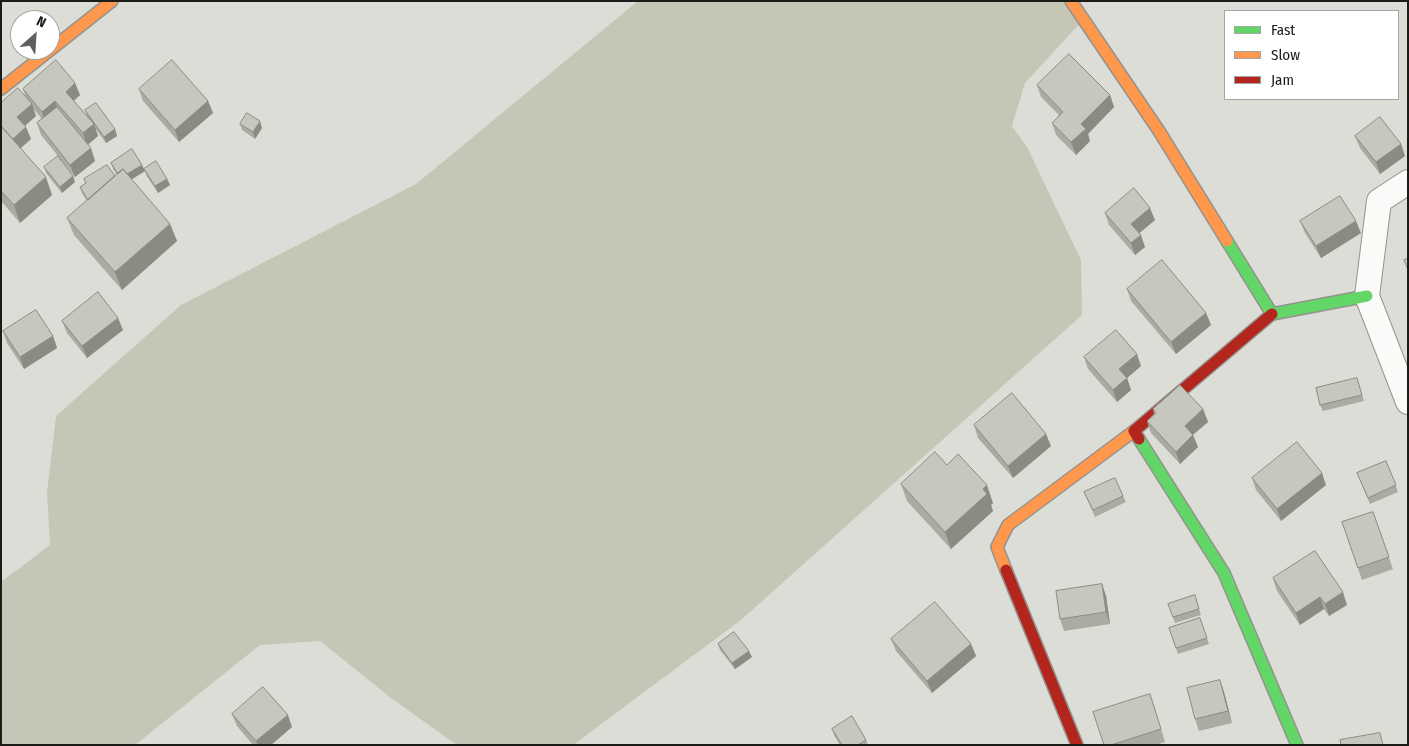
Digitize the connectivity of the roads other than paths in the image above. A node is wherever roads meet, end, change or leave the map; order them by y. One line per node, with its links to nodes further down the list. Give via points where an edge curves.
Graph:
1 (112, 1): 3 (street)
2 (1071, 1): 6 (street, via 1159,131)
3 (1, 89)
4 (1408, 182): 5 (street, via 1379,201)
5 (1367, 296): 6 (street); 7 (street)
6 (1272, 314): 8 (street)
7 (1408, 402)
8 (1134, 431): 9 (street, via 1008,525 997,547); 10 (street, via 1224,573)
9 (1077, 745)
10 (1297, 745)

